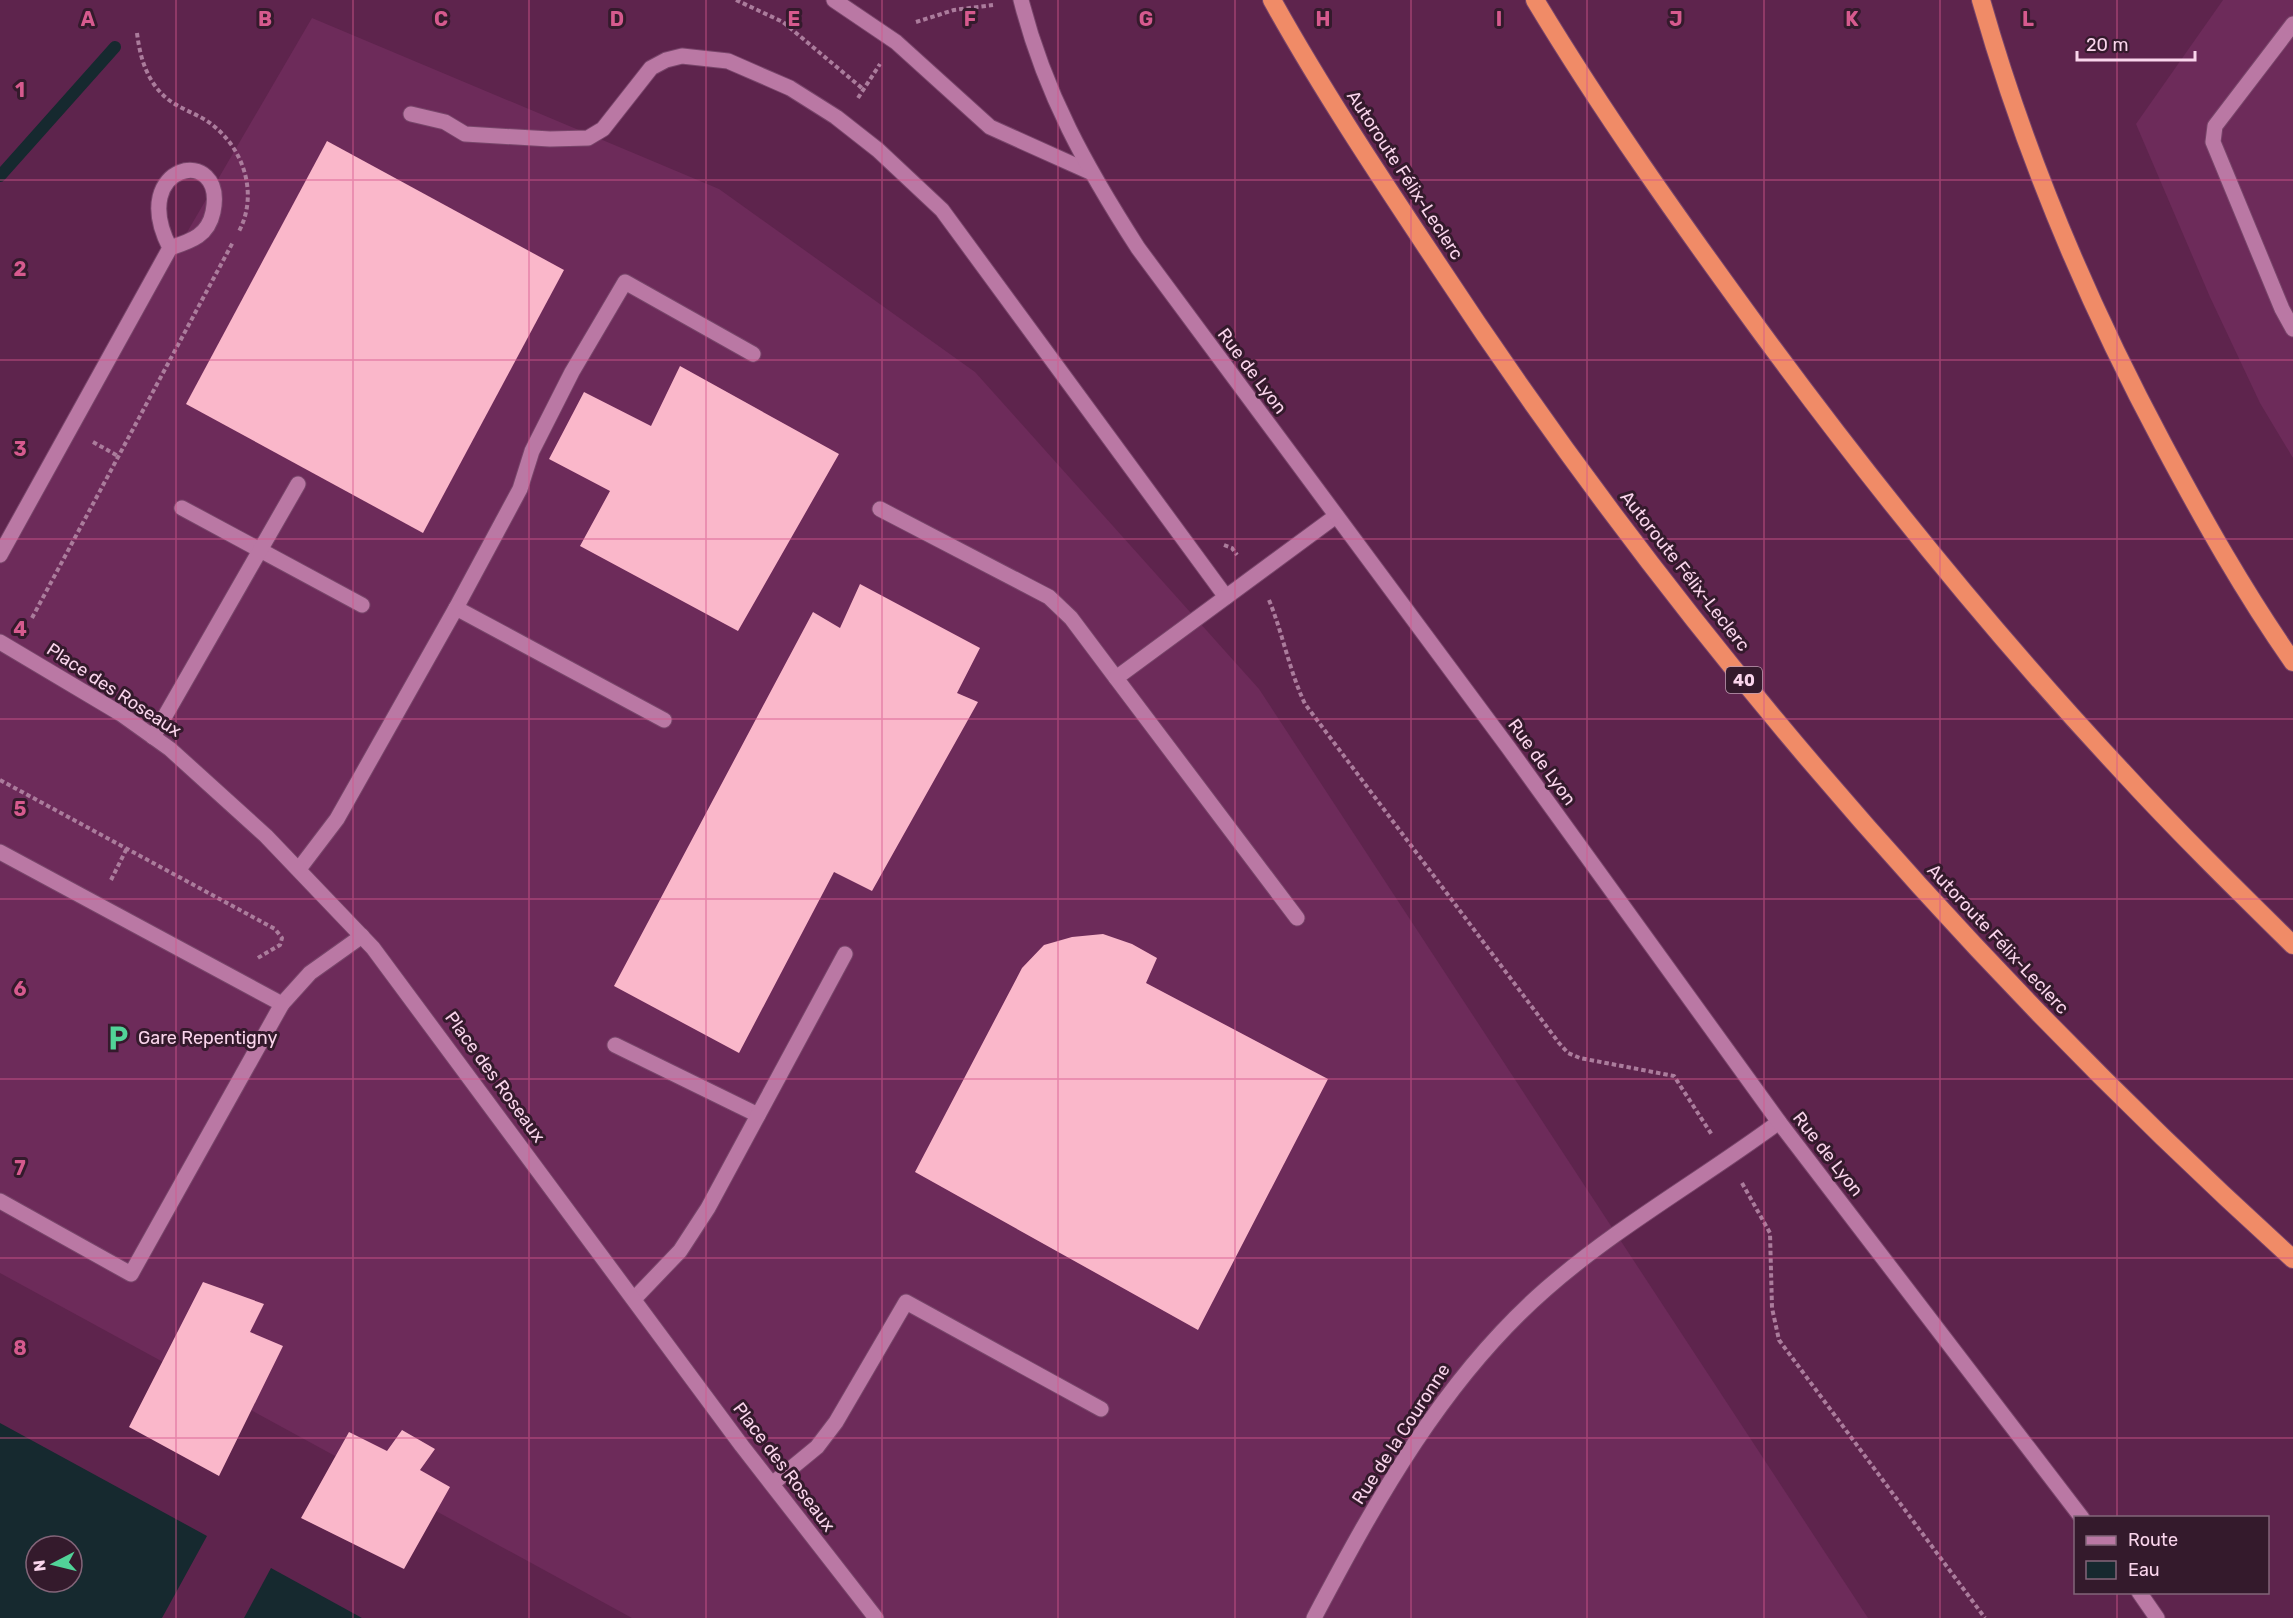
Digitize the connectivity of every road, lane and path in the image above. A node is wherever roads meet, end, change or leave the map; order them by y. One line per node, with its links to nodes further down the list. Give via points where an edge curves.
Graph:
1 (736, 0): 11 (path, via 783,22 862,89)
2 (834, 0): 13 (street, via 896,42 990,127)
3 (1021, 0): 13 (street, Rue de Lyon, via 1044,77)
4 (1272, 0): 52 (highway, Autoroute Félix-Leclerc / 40, via 1394,198 1514,378 1666,585 1915,882 2049,1023)
5 (1535, 0): 42 (highway, via 1722,279 1905,520 2122,772)
6 (1981, 0): 31 (highway, via 2022,133 2082,281 2140,402 2218,546)
7 (982, 7): 9 (path, via 936,14)
8 (2293, 24): 15 (street, via 2215,126 2212,142)
9 (911, 25)
10 (137, 33): 18 (path, via 150,79 165,98 207,121 232,143 249,195 241,228)
11 (885, 57)
12 (411, 114): 26 (street, via 446,122 465,134 588,138 603,129 651,68 682,56 728,61 790,88 878,150 942,210)
13 (1090, 172): 22 (street, Rue de Lyon, via 1163,284)
14 (170, 248): 14 (street, via 202,234 211,223 215,189 210,178 200,172 176,173 162,188 158,219); 24 (street)
15 (2293, 329)
16 (753, 354): 28 (street, via 625,282 572,372 532,451 520,489)
17 (89, 440): 18 (path)
18 (118, 456): 29 (path)
19 (298, 484): 23 (street)
20 (182, 508): 23 (street)
21 (880, 509): 32 (street, via 1049,597 1071,618)
22 (1336, 516): 26 (street); 49 (street, Rue de Lyon)
23 (260, 550): 27 (street); 34 (street)
24 (0, 555)
25 (1266, 594): 47 (path, via 1305,704 1559,1043 1580,1058)
26 (1226, 597): 32 (street)
27 (362, 605)
28 (456, 608): 33 (street); 38 (street, via 337,819)
29 (32, 618)
30 (0, 642): 34 (street, Place des Roseaux)
31 (2293, 662)
32 (1116, 678): 40 (street)
33 (664, 720)
34 (153, 737): 38 (street, Place des Roseaux, via 213,787)
35 (0, 780): 36 (path)
36 (127, 848): 39 (path); 44 (path, via 275,929 282,938 280,945)
37 (0, 852): 45 (street)
38 (299, 869): 41 (street, Place des Roseaux)
39 (109, 884)
40 (1297, 918)
41 (362, 936): 45 (street, via 310,973); 53 (street, Place des Roseaux)
42 (2293, 945)
43 (845, 954): 48 (street)
44 (254, 962)
45 (282, 1004): 50 (street, via 131,1274)
46 (615, 1045): 48 (street)
47 (1674, 1076)
48 (758, 1115): 53 (street, via 680,1251)
49 (1779, 1122): 56 (street, Rue de Lyon); 59 (street, Rue de la Couronne, via 1576,1264 1521,1312 1468,1368 1415,1442)
50 (0, 1201)
51 (1767, 1225): 60 (path, via 1772,1308 1779,1340)
52 (2293, 1259)
53 (634, 1299): 55 (street, Place des Roseaux)
54 (1101, 1409): 55 (street, via 906,1302 836,1422 817,1447)
55 (772, 1484): 58 (street, Place des Roseaux)
56 (2080, 1516)
57 (2140, 1594): 61 (street)
58 (876, 1618)
59 (1314, 1618)
60 (1985, 1618)
61 (2157, 1618)

